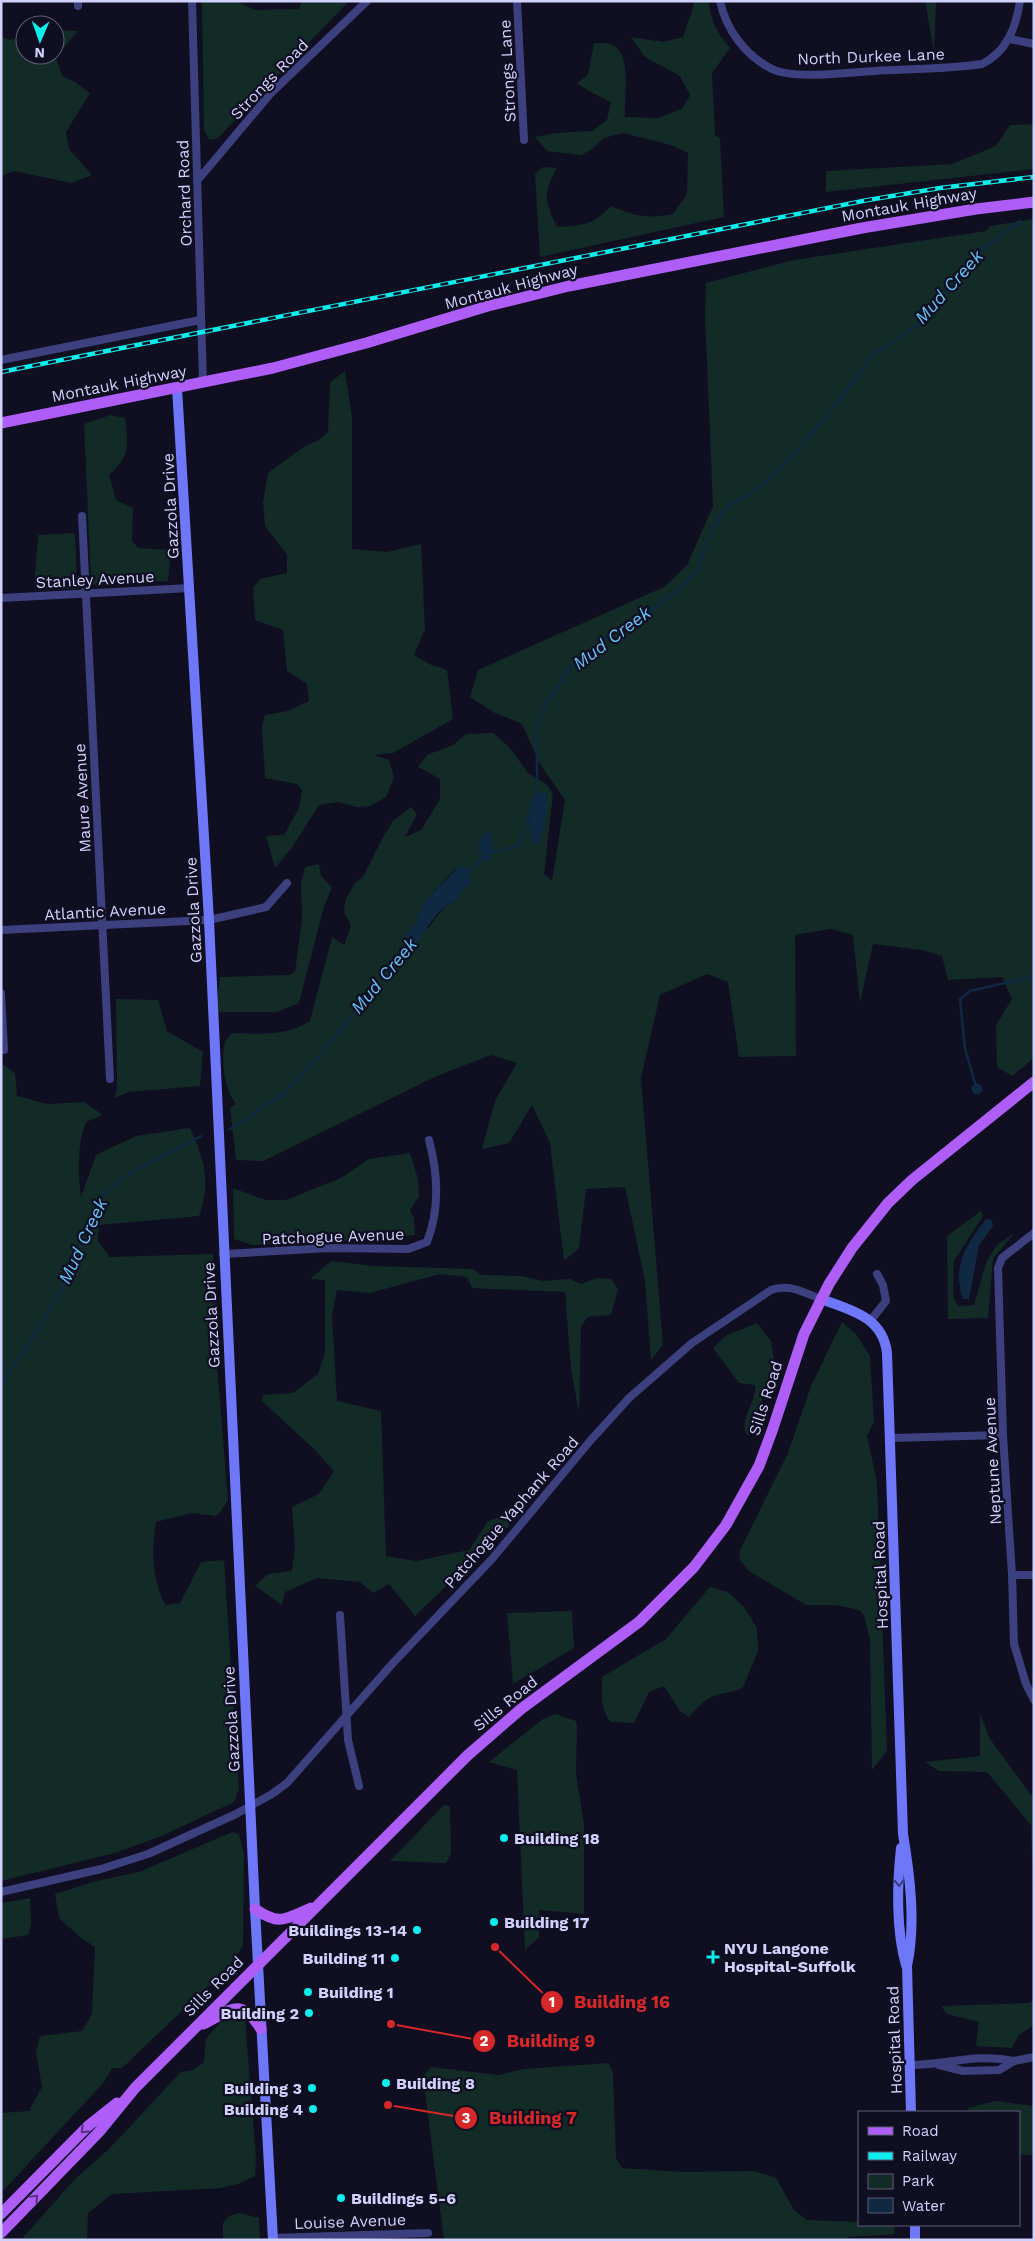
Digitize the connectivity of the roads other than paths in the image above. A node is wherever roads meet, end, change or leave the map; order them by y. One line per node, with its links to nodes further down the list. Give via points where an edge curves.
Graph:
1 (192, 1): 9 (street, Orchard Road)
2 (367, 1): 9 (street, Strongs Road, via 271,93)
3 (517, 1): 8 (street, Strongs Lane)
4 (720, 1): 6 (street, North Durkee Lane, via 729,28 753,56 774,69 806,75 982,64 994,58)
5 (1020, 1): 6 (street, North Durkee Lane)
6 (1010, 39): 7 (street)
7 (1034, 44)
8 (524, 140)
9 (197, 181): 11 (street, Orchard Road)
10 (1034, 202): 13 (main road, Montauk Highway, via 871,226 569,286 488,306 320,356)
11 (200, 320): 12 (street); 13 (street, Orchard Road)
12 (1, 360)
13 (203, 383): 14 (main road, Montauk Highway)
14 (178, 388): 15 (main road, Montauk Highway); 17 (street, Gazzola Drive)
15 (1, 423)
16 (82, 516): 18 (street, Maure Avenue)
17 (190, 588): 18 (street, Stanley Avenue); 21 (street, Gazzola Drive)
18 (85, 594): 19 (street, Stanley Avenue); 22 (street, Maure Avenue)
19 (1, 598)
20 (287, 883): 21 (street, Atlantic Avenue, via 266,907)
21 (209, 920): 22 (street, Atlantic Avenue); 30 (street, Gazzola Drive)
22 (102, 925): 23 (street, Atlantic Avenue); 26 (street, Maure Avenue)
23 (1, 930)
24 (1, 993): 25 (street)
25 (4, 1050)
26 (110, 1079)
27 (1034, 1082): 32 (main road, Sills Road, via 930,1164 888,1203 852,1248)
28 (429, 1140): 30 (street, Patchogue Avenue, via 437,1189 434,1226 427,1242 408,1249 329,1248)
29 (1034, 1233): 34 (street, Neptune Avenue, via 1002,1258 998,1268)
30 (224, 1254): 42 (street, Gazzola Drive)
31 (877, 1274): 33 (street, via 884,1285 886,1301)
32 (821, 1299): 33 (street); 40 (street, Patchogue Yaphank Road, via 787,1287 771,1290 692,1343 652,1376 590,1441 492,1559); 44 (main road, Sills Road, via 796,1354 759,1466 726,1526 705,1554 639,1622 480,1744)
33 (871, 1320): 35 (street, Hospital Road, via 886,1346)
34 (1004, 1435): 35 (street); 36 (street, Neptune Avenue)
35 (891, 1438): 53 (street, Hospital Road, via 903,1834 909,1872)
36 (1012, 1575): 37 (street); 39 (street, Neptune Avenue, via 1014,1644)
37 (1034, 1575)
38 (340, 1615): 40 (street)
39 (1034, 1700)
40 (347, 1715): 41 (street, via 348,1740); 42 (street, Patchogue Yaphank Road, via 287,1782)
41 (359, 1786)
42 (251, 1805): 43 (street, Patchogue Yaphank Road, via 126,1862); 45 (street, Gazzola Drive)
43 (1, 1892)
44 (315, 1906): 45 (main road, via 277,1920); 46 (main road, Sills Road)
45 (254, 1909): 46 (street, Gazzola Drive)
46 (258, 1965): 47 (main road, Sills Road); 48 (street, Gazzola Drive)
47 (194, 2028): 48 (main road, via 239,2009 251,2014); 55 (main road, Sills Road)
48 (261, 2029): 61 (street, Gazzola Drive)
49 (1034, 2057): 51 (street)
50 (978, 2058): 51 (street); 52 (street, via 960,2058); 54 (street)
51 (1014, 2062): 54 (street, via 999,2070)
52 (937, 2064): 53 (street); 54 (street, via 963,2071)
53 (910, 2065): 56 (street, Hospital Road)
54 (978, 2071)
55 (135, 2088): 57 (main road, Sills Road, one-way to 57, via 88,2126); 59 (main road, Sills Road, one-way to 55, via 99,2132)
56 (911, 2111)
57 (1, 2214)
58 (915, 2226): 62 (street)
59 (1, 2233)
60 (428, 2233): 61 (street, Louise Avenue)
61 (273, 2239)
62 (916, 2240)

